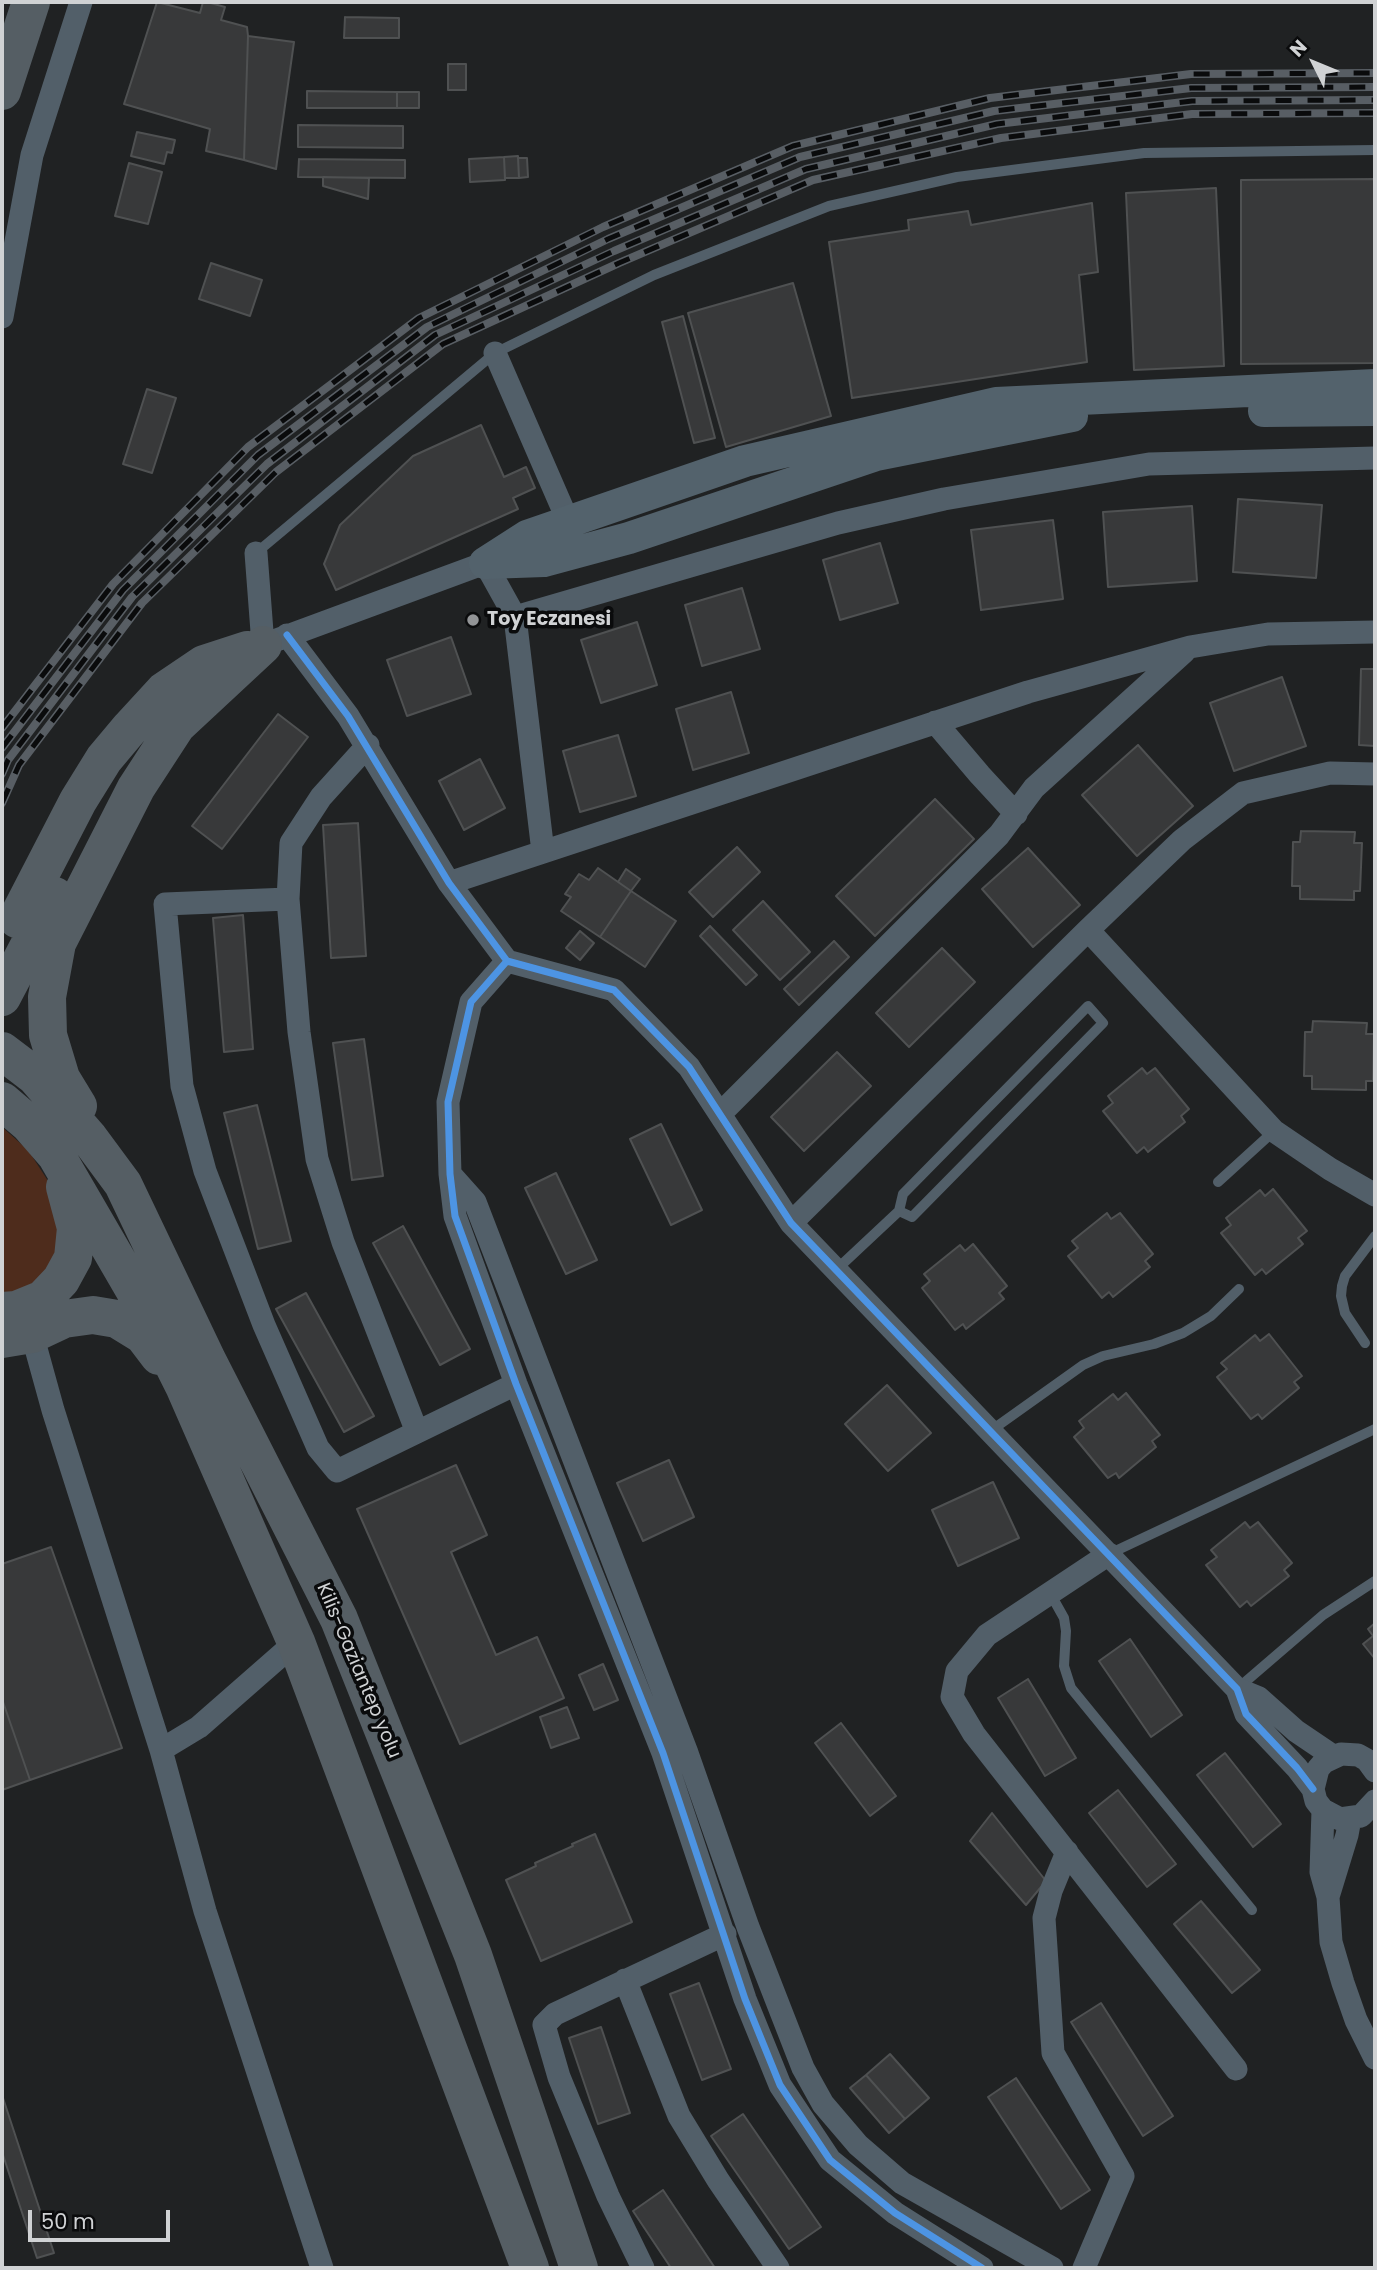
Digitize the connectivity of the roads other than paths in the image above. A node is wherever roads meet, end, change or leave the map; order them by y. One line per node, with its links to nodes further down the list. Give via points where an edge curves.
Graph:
1 (31, 2): 3 (highway)
2 (81, 2): 5 (street, via 33,155)
3 (2, 91)
4 (1375, 150): 6 (lane, via 1144,153 957,177 842,203 653,275)
5 (2, 317)
6 (495, 353): 10 (street); 11 (lane)
7 (1375, 385): 10 (street, via 996,403 745,461)
8 (1375, 410): 12 (street, via 1063,417 876,455 628,538 544,561)
9 (1375, 458): 13 (street, via 1149,464 944,499 838,523)
10 (568, 521): 12 (street, via 527,536)
11 (256, 552): 15 (street)
12 (485, 564): 13 (street); 15 (street)
13 (516, 617): 21 (street)
14 (1375, 632): 16 (street, via 1268,634)
15 (275, 640): 18 (street); 22 (highway, via 204,664 163,691 104,759); 29 (highway, via 210,679 170,712 119,774); 37 (highway, via 177,725 136,788 57,943 47,997 48,1035 61,1077)
16 (1190, 647): 17 (street); 20 (street, via 1034,788)
17 (935, 722): 20 (street); 21 (street)
18 (368, 745): 23 (street); 24 (street, via 321,797 291,843)
19 (1375, 774): 26 (street, via 1331,773 1243,793 1182,840)
20 (1016, 814): 32 (street)
21 (543, 852): 23 (street)
22 (47, 860): 25 (highway); 27 (highway)
23 (449, 883): 28 (street)
24 (288, 899): 50 (street, via 299,1032 317,1159 342,1242); 50 (street, via 165,904 182,1086 205,1171 264,1325 318,1448 337,1471)
25 (2, 926)
26 (1087, 930): 33 (street); 40 (street)
27 (2, 947)
28 (507, 961): 32 (street, via 614,990 690,1066); 35 (street, via 471,1002 448,1102)
29 (2, 997)
30 (2, 1051): 37 (highway, Kilis-Gaziantep yolu, via 35,1076)
31 (2, 1101): 34 (highway)
32 (721, 1113): 40 (street)
33 (1274, 1131): 36 (lane); 38 (street)
34 (56, 1155): 44 (highway, via 76,1228 73,1258 43,1299); 48 (highway, via 146,1310)
35 (450, 1174): 47 (street, via 456,1216); 77 (street, via 475,1202 687,1753 748,1927 822,2104 858,2145 902,2183)
36 (1218, 1182)
37 (123, 1184): 73 (highway, Kilis-Gaziantep yolu, via 339,1619 473,1955)
38 (1375, 1195)
39 (899, 1211): 39 (lane, via 903,1194 1088,1006 1103,1023 912,1217); 42 (lane)
40 (790, 1223): 42 (street)
41 (1375, 1236): 46 (lane, via 1342,1286 1345,1312)
42 (836, 1270): 51 (street)
43 (1239, 1289): 51 (lane, via 1211,1316 1183,1333 1083,1365)
44 (2, 1311)
45 (17, 1336): 48 (highway, via 64,1319 93,1315 117,1319 143,1335); 57 (street, via 57,1423)
46 (1365, 1343)
47 (516, 1384): 50 (street); 67 (street, via 663,1754)
48 (184, 1387): 55 (highway)
49 (1375, 1429): 52 (lane)
50 (417, 1432)
51 (989, 1432): 52 (street)
52 (1109, 1554): 54 (street); 56 (street)
53 (1375, 1581): 56 (lane, via 1323,1615)
54 (1050, 1593): 64 (street, via 987,1635 957,1671 952,1697 974,1734); 66 (lane, via 1064,1618 1065,1666 1071,1688)
55 (296, 1642): 57 (street, via 199,1727); 72 (highway)
56 (1237, 1689): 59 (street, via 1259,1698); 61 (street, via 1246,1714 1297,1768)
57 (161, 1750): 71 (street, via 205,1911)
58 (1367, 1753): 59 (street); 60 (street)
59 (1333, 1756): 61 (street, via 1318,1769)
60 (1375, 1771)
61 (1318, 1800): 63 (street, via 1331,1816); 65 (street, via 1321,1872)
62 (1375, 1801): 63 (street, via 1361,1816)
63 (1350, 1819): 65 (street)
64 (1067, 1852): 70 (street); 78 (street, via 1044,1918 1053,2053 1123,2176)
65 (1328, 1897): 69 (street, via 1331,1942 1343,1983)
66 (1252, 1910)
67 (724, 1934): 68 (street); 76 (street, via 744,1999 780,2085 830,2160 895,2213)
68 (625, 1980): 74 (street, via 555,2014 544,2025 564,2089); 75 (street, via 679,2116)
69 (1373, 2051)
70 (1236, 2069)
71 (322, 2268)
72 (530, 2268)
73 (579, 2268)
74 (643, 2268)
75 (778, 2268)
76 (982, 2268)
77 (1052, 2268)
78 (1084, 2268)

